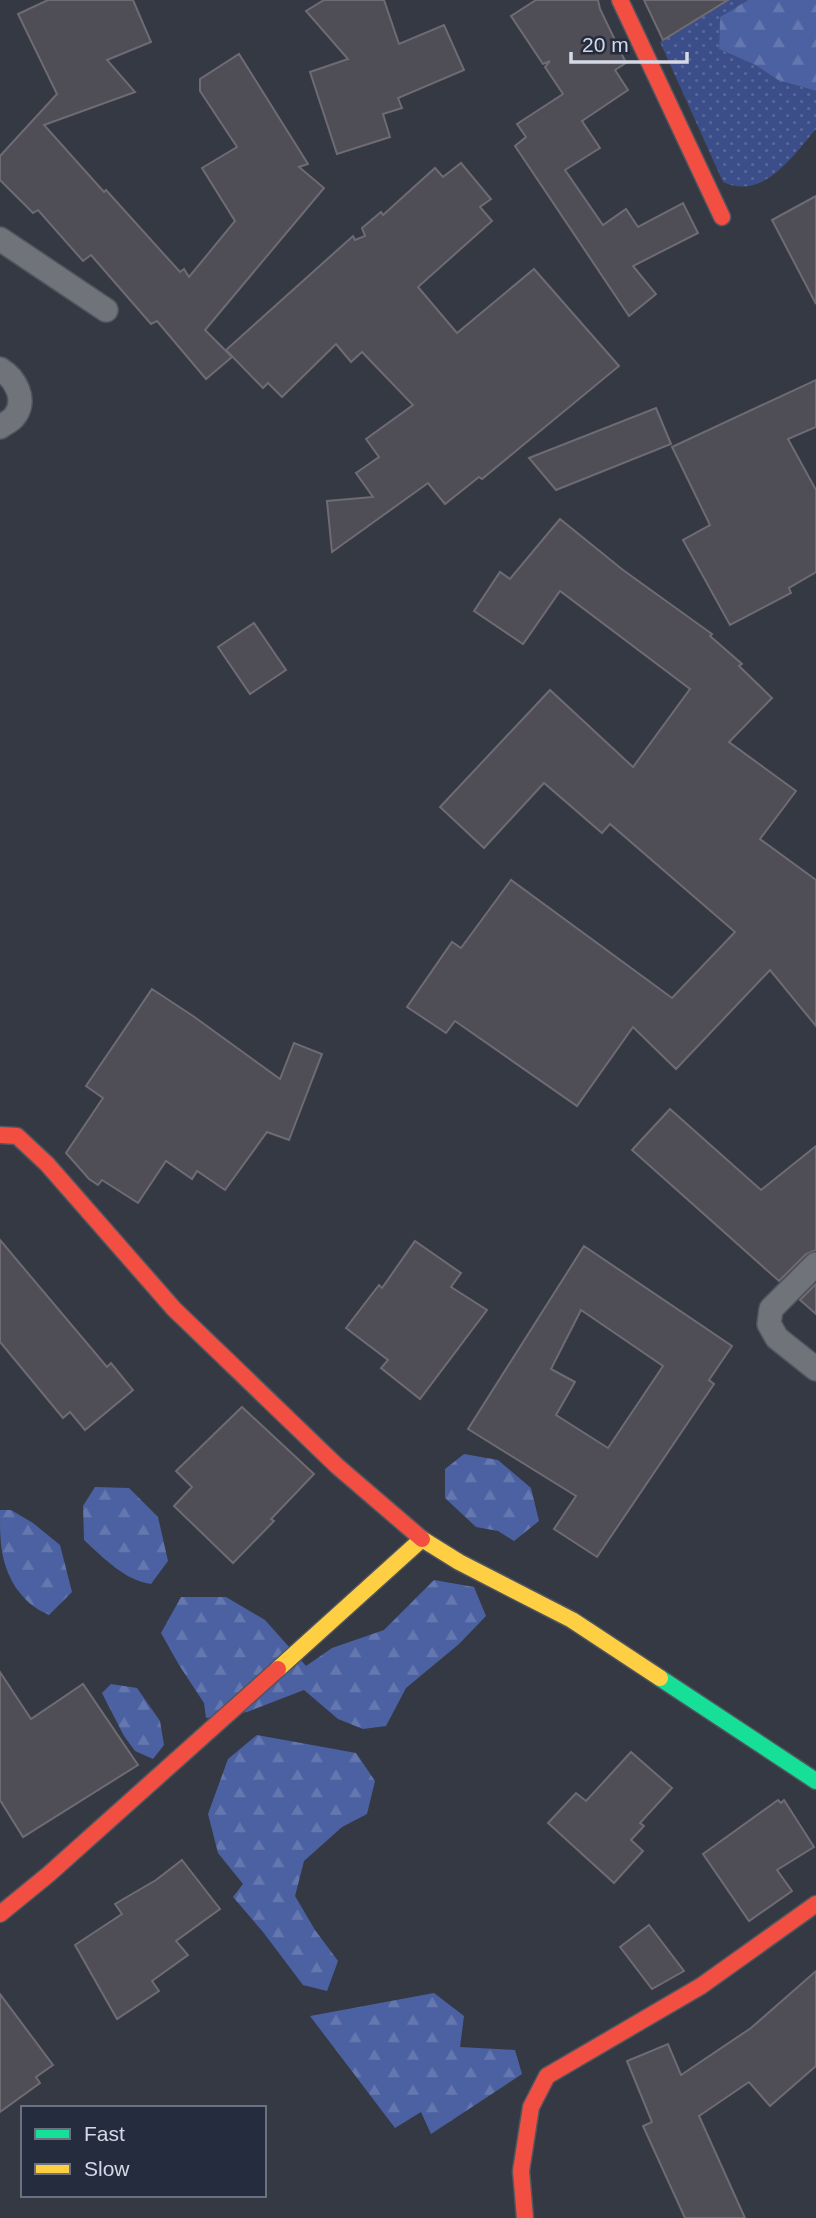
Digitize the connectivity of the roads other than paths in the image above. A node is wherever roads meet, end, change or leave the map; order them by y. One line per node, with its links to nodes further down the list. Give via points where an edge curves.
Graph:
1 (620, 0): 2 (street)
2 (722, 216)
3 (0, 239): 4 (lane)
4 (106, 310)
5 (0, 369): 6 (lane, via 19,390 20,405 14,417)
6 (0, 427)
7 (0, 1135): 10 (street, via 17,1136 47,1164 174,1309 337,1466)
8 (816, 1264): 9 (lane, via 771,1309 769,1324 777,1338)
9 (816, 1369)
10 (422, 1539): 11 (street, via 572,1620); 13 (street)
11 (816, 1781)
12 (816, 1905): 14 (street, via 701,1986 547,2076 531,2107 521,2171)
13 (0, 1914)
14 (526, 2218)

